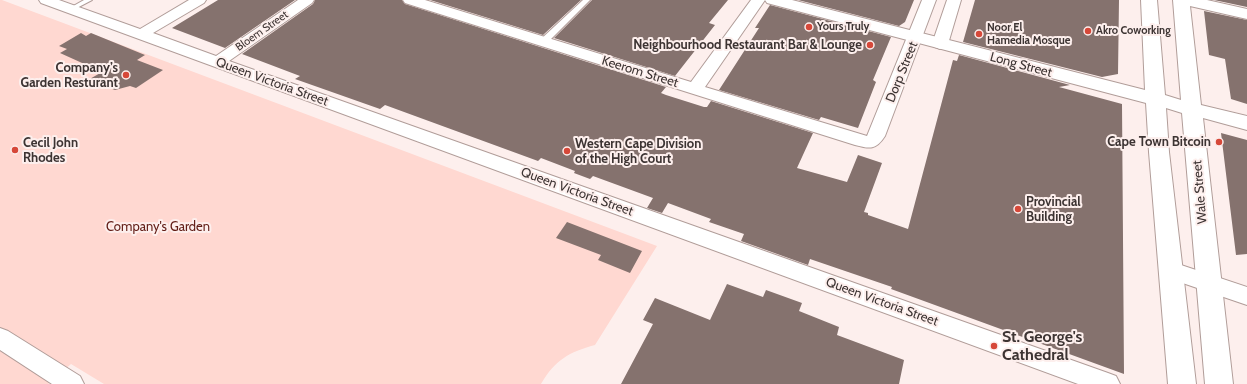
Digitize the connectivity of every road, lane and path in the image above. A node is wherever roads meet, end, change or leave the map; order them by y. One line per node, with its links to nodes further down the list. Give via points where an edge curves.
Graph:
1 (46, 0): 14 (street, Queen Victoria Street)
2 (89, 0): 14 (lane)
3 (199, 0): 16 (street)
4 (307, 0): 20 (street, Bloem Street)
5 (410, 0): 18 (street, Keerom Street)
6 (587, 0): 18 (lane)
7 (758, 0): 21 (street)
8 (772, 0): 17 (main road, Long Street)
9 (928, 0): 17 (street, Dorp Street)
10 (954, 0): 19 (street, Dorp Street)
11 (1149, 0): 22 (main road)
12 (1181, 0): 23 (main road, Wale Street)
13 (1185, 0): 15 (main road)
14 (71, 9): 16 (street, Queen Victoria Street)
15 (1247, 14)
16 (141, 34): 20 (street, Queen Victoria Street)
17 (915, 37): 19 (main road, Long Street); 25 (street, Dorp Street, via 876,136)
18 (543, 42): 21 (street, Keerom Street)
19 (940, 44): 22 (main road, Long Street)
20 (217, 62): 31 (street, Queen Victoria Street)
21 (695, 89): 25 (street, Keerom Street)
22 (1155, 100): 23 (main road, Long Street); 26 (main road)
23 (1192, 109): 24 (main road, Long Street); 27 (main road, Wale Street)
24 (1247, 123)
25 (871, 142)
26 (1172, 271): 27 (street); 32 (main road)
27 (1209, 283): 28 (street); 33 (main road, Wale Street)
28 (1247, 296)
29 (0, 338): 30 (street)
30 (72, 384)
31 (1108, 384)
32 (1182, 384)
33 (1219, 384)

